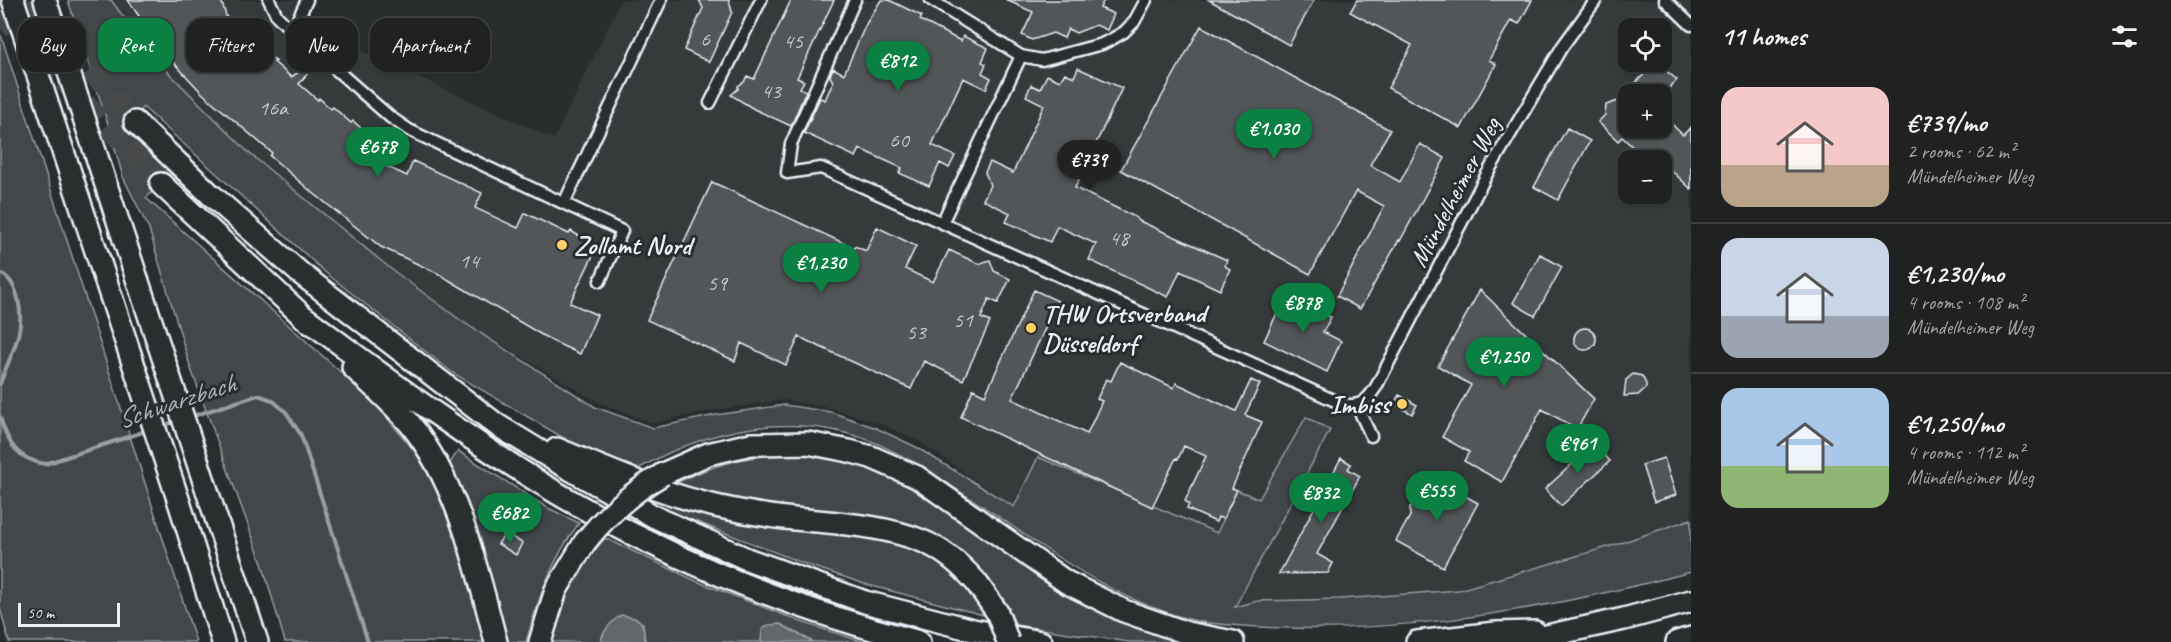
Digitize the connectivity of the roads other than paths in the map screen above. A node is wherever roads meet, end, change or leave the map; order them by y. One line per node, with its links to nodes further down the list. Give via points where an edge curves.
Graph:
1 (13, 0): 30 (highway)
2 (45, 0): 31 (highway)
3 (269, 0): 13 (street)
4 (307, 0): 12 (street)
5 (661, 0): 20 (street)
6 (761, 0): 17 (street)
7 (855, 0): 21 (street, via 791,144 788,173 821,168)
8 (931, 0): 15 (street)
9 (1146, 0): 15 (street, via 1134,22 1102,44 1042,60)
10 (1596, 0): 24 (street, Mündelheimer Weg, via 1562,47 1488,172 1376,387)
11 (1665, 0): 14 (street)
12 (298, 18)
13 (286, 25)
14 (1691, 25)
15 (1021, 56): 21 (street)
16 (339, 72): 20 (street, via 409,130)
17 (710, 103)
18 (135, 122): 25 (highway, via 210,195 300,273)
19 (161, 184): 23 (highway)
20 (564, 204): 22 (street, via 622,231)
21 (942, 223): 24 (street, via 1344,405)
22 (600, 280)
23 (300, 314): 32 (highway, via 410,424 429,451 461,520); 34 (highway, via 432,412 562,496 742,585 860,627)
24 (1357, 406): 26 (street)
25 (497, 425): 35 (highway, bridge, via 693,500 770,516 856,525 924,541 976,582 997,612); 36 (highway, via 655,517 747,559 865,602 974,630)
26 (1371, 436)
27 (1691, 601): 28 (highway)
28 (1557, 634): 38 (highway, via 1496,633); 39 (highway)
29 (1691, 638): 40 (highway)
30 (223, 642)
31 (257, 642)
32 (496, 642)
33 (540, 642): 37 (highway, bridge, via 556,590 585,542 617,506 663,474 708,454 751,444 808,443 871,457 916,477 1066,582 1124,611 1187,633)
34 (919, 642)
35 (1008, 642)
36 (1041, 642)
37 (1233, 642)
38 (1417, 642)
39 (1519, 642)
40 (1677, 642)

